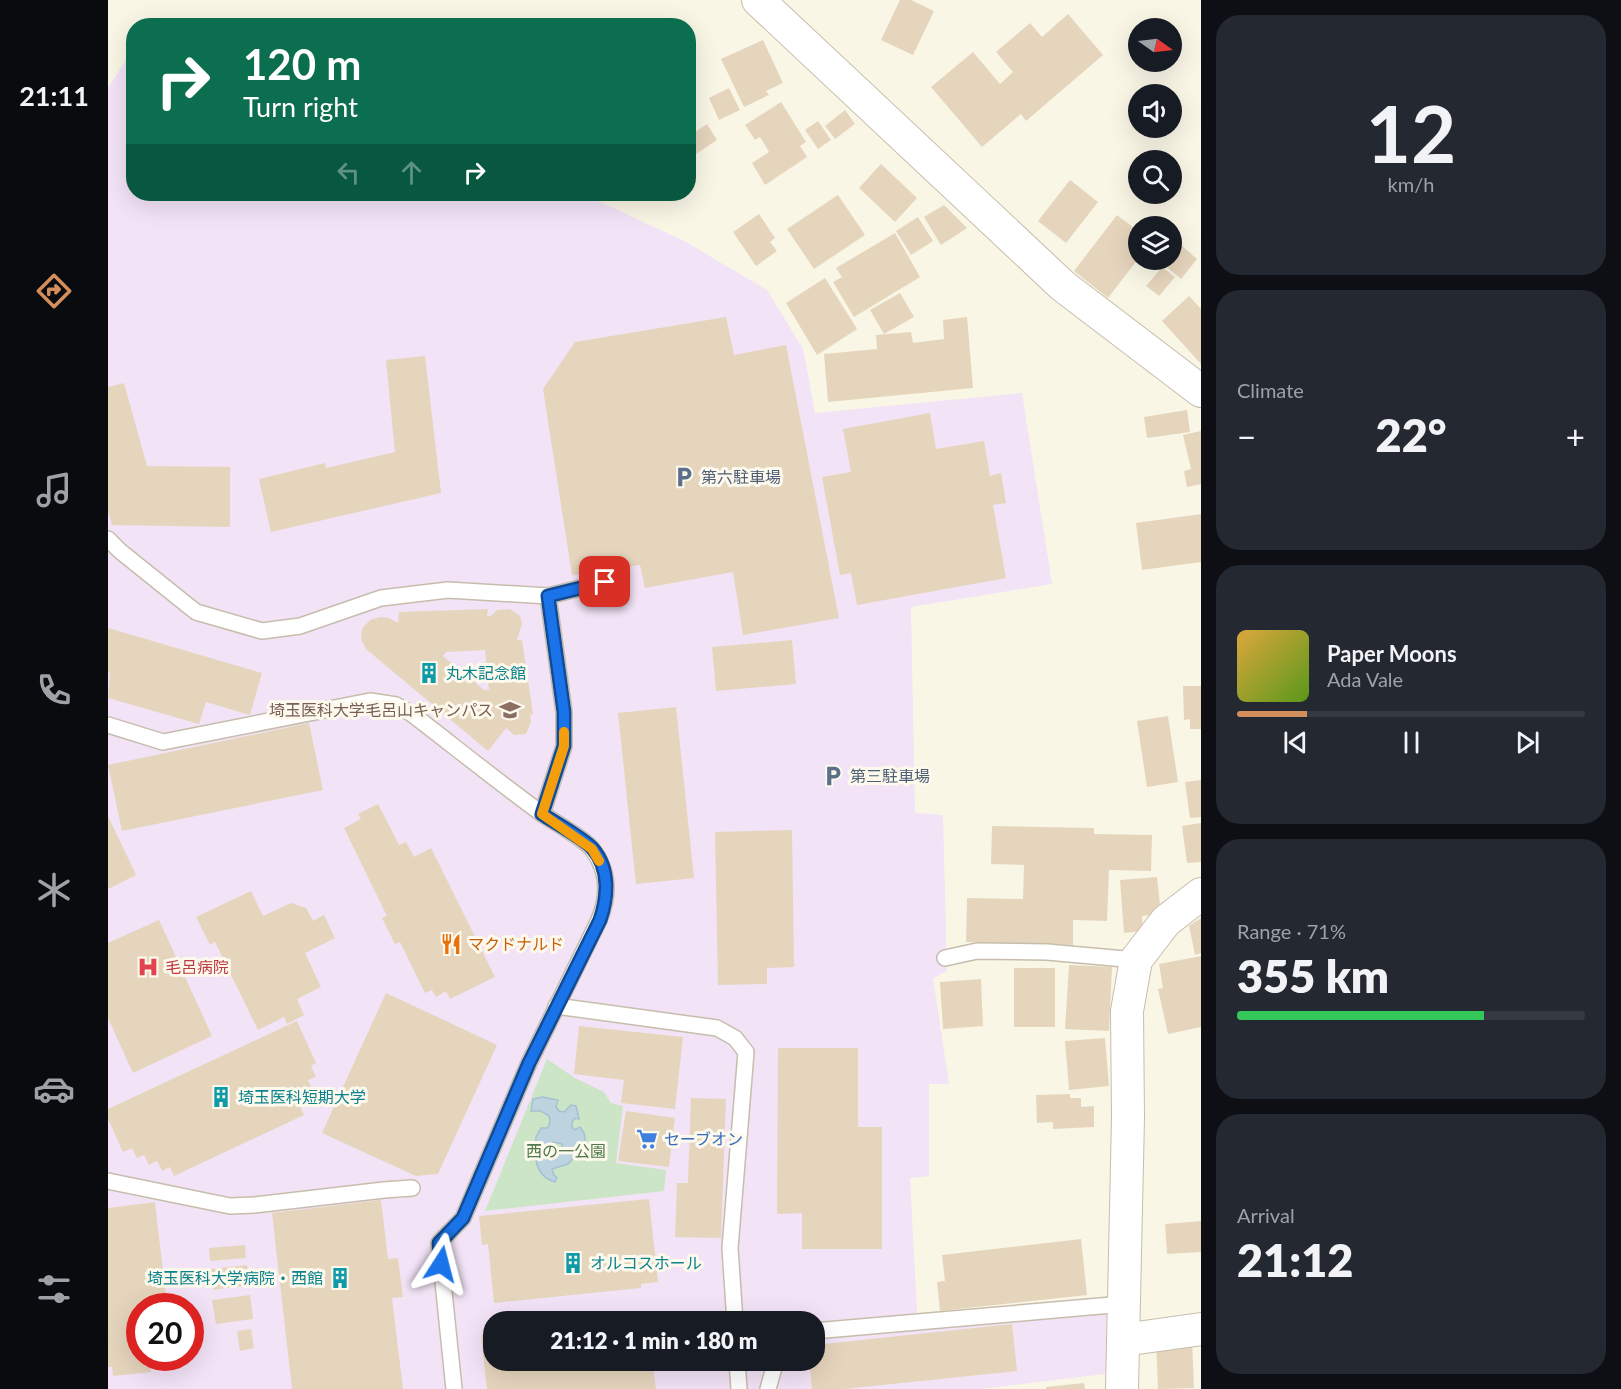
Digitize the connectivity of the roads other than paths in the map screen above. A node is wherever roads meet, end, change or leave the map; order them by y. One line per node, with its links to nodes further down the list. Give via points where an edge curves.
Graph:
1 (758, 0): 2 (street, via 1063,285)
2 (1201, 391)
3 (108, 539): 5 (lane, via 196,612 262,631 300,626 381,598 426,592)
4 (602, 570): 5 (lane, via 605,582)
5 (548, 596): 7 (lane, via 564,712 564,746)
6 (108, 725): 7 (lane, via 163,742 370,701 396,705)
7 (542, 814): 11 (lane, via 592,849 607,885 600,920)
8 (1201, 894): 10 (street, via 1166,921)
9 (945, 958): 10 (lane, via 977,951)
10 (1136, 960): 14 (street, via 1127,1011)
11 (556, 1006): 15 (lane, via 717,1028 735,1038 746,1052 730,1248); 21 (lane, via 463,1218 439,1243)
12 (108, 1181): 13 (lane, via 230,1206)
13 (411, 1188)
14 (1123, 1304): 17 (lane); 18 (street)
15 (734, 1311)
16 (1201, 1329): 18 (street)
17 (825, 1330)
18 (1123, 1341): 24 (street)
19 (738, 1371): 22 (lane)
20 (773, 1371): 23 (lane)
21 (454, 1389)
22 (739, 1389)
23 (768, 1389)
24 (1122, 1389)

